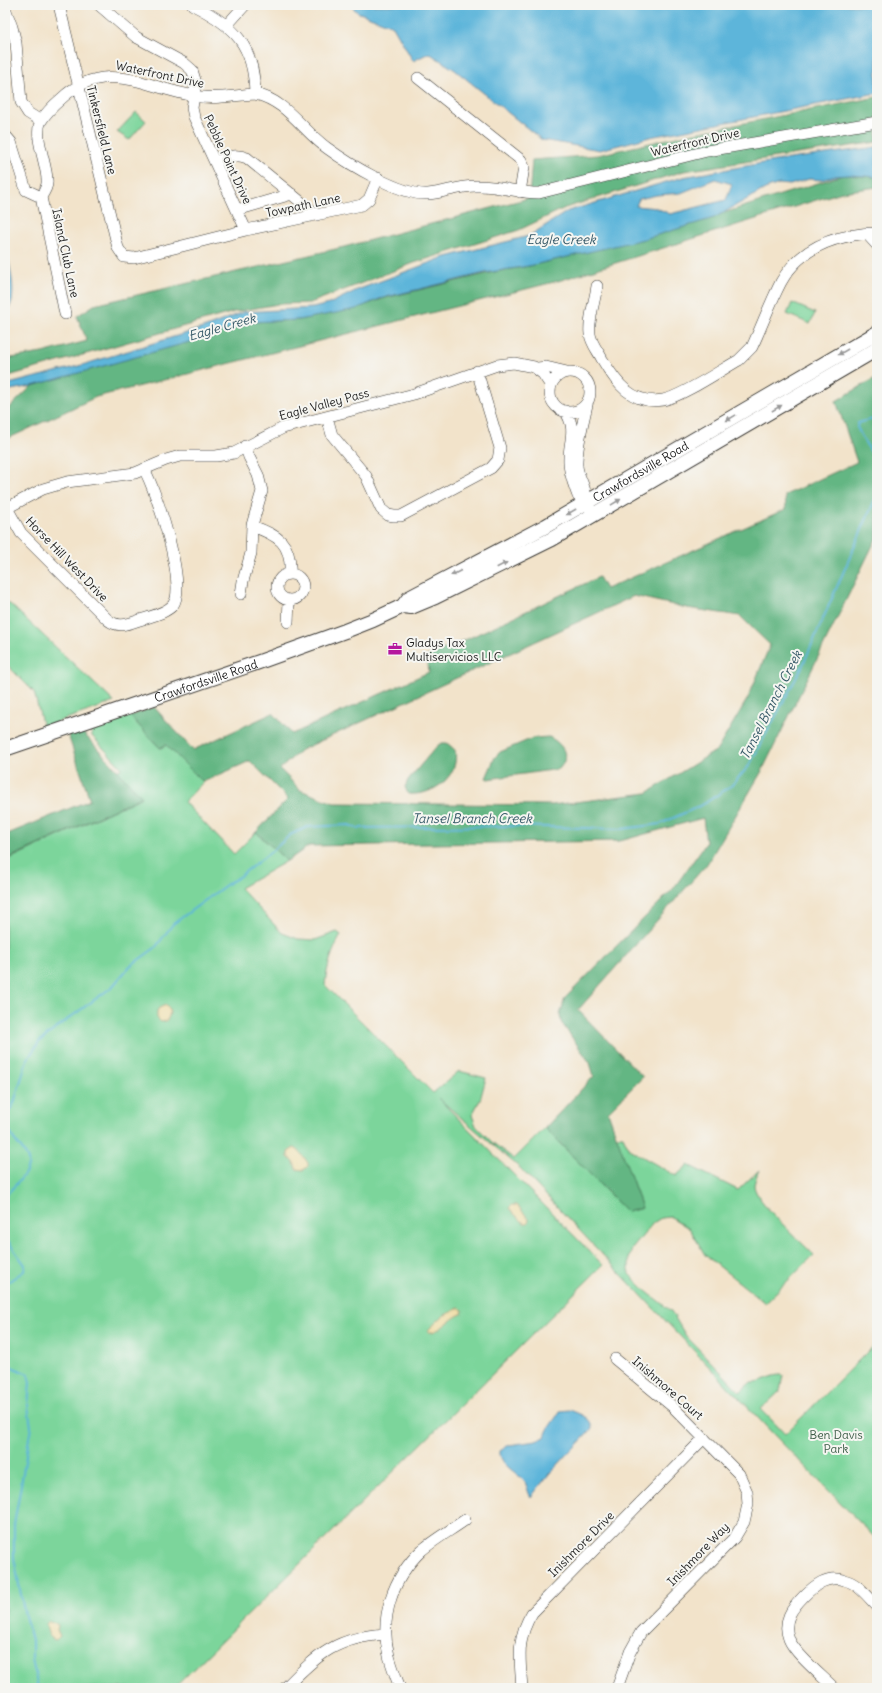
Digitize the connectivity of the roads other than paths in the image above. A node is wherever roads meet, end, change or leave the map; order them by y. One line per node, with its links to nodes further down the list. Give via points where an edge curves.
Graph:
1 (99, 5): 10 (street, Pebble Point Drive, via 136,36 190,68 196,79)
2 (193, 5): 6 (street)
3 (245, 5): 6 (street)
4 (60, 6): 8 (street, Tinkersfield Lane)
5 (5, 8): 11 (street, via 16,43 21,102 28,113)
6 (227, 25): 9 (street, via 238,36 248,54 254,74)
7 (418, 78): 16 (street, via 521,160 524,167)
8 (78, 85): 10 (street, Waterfront Drive, via 97,78 114,76); 11 (street, Waterfront Drive); 24 (street, Tinkersfield Lane, via 118,248)
9 (255, 94): 10 (street, Waterfront Drive, via 203,98); 15 (street, Waterfront Drive, via 281,106 325,146)
10 (193, 96): 14 (street, Pebble Point Drive, via 194,117)
11 (41, 121): 18 (street, via 38,132 48,181)
12 (877, 122): 16 (street, Waterfront Drive, via 707,151 539,193)
13 (5, 135): 18 (street, via 11,142 26,190)
14 (215, 162): 17 (street, via 240,155); 19 (street, Pebble Point Drive)
15 (378, 178): 16 (street, Waterfront Drive, via 401,189 420,194 479,186); 20 (street, Towpath Lane, via 372,194 364,204)
16 (520, 192)
17 (292, 194): 19 (street); 20 (street)
18 (41, 197): 26 (street, Island Club Lane)
19 (237, 210): 21 (street, Pebble Point Drive)
20 (317, 215): 21 (street, Towpath Lane)
21 (246, 230): 24 (street, Towpath Lane, via 134,258)
22 (872, 233): 23 (street); 25 (street, via 848,235 828,241 804,257 781,282 748,353 677,396 664,400 650,400 633,395 611,375 590,333)
23 (877, 245)
24 (124, 257)
25 (597, 286)
26 (65, 314)
27 (877, 333): 38 (main road, Crawfordsville Road, one-way to 38)
28 (877, 349): 40 (main road, Crawfordsville Road, one-way to 28)
29 (538, 368): 30 (street, Eagle Valley Pass, via 507,363); 31 (street, Eagle Valley Pass, via 546,367); 32 (street, Eagle Valley Pass)
30 (477, 371): 35 (street, Eagle Valley Pass, via 418,393); 35 (street, via 500,455 493,466 403,515 385,513 366,476 332,435)
31 (567, 372): 32 (street, via 556,378); 33 (street, Eagle Valley Pass, via 576,373 585,379)
32 (551, 386): 34 (street, Eagle Valley Pass, via 552,400)
33 (589, 397): 34 (street, via 578,409); 38 (street, Eagle Valley Pass, via 577,460)
34 (565, 411): 38 (street, Eagle Valley Pass, via 570,419 572,431 570,473 578,496)
35 (327, 416): 36 (street, Eagle Valley Pass, via 283,428)
36 (245, 446): 37 (street, Eagle Valley Pass, via 234,453 220,456 180,456); 41 (street, via 262,485 262,496)
37 (144, 469): 39 (street, Eagle Valley Pass, via 123,475 57,485 37,492); 39 (street, Horse Hill West Drive, via 166,529 177,596 166,610 122,626 108,620 21,532)
38 (586, 501): 40 (street, Eagle Valley Pass); 45 (main road, Crawfordsville Road, one-way to 45, via 528,536 409,598)
39 (6, 509)
40 (594, 515): 45 (main road, Crawfordsville Road, one-way to 40, via 411,607 465,583)
41 (252, 526): 42 (street, via 268,532 282,542 290,557); 43 (street, via 251,553)
42 (290, 574): 44 (street, via 280,577 276,587 280,596); 44 (street, via 299,577 303,586 300,596)
43 (241, 594)
44 (289, 601): 46 (street)
45 (403, 606): 47 (main road, Crawfordsville Road, via 288,652)
46 (288, 622)
47 (5, 749)
48 (615, 1359): 49 (street, Inishmore Court, via 666,1400)
49 (704, 1438): 55 (street, Inishmore Drive, via 534,1611 520,1640); 56 (street, Inishmore Way, via 741,1477 748,1499 745,1519 735,1537 641,1632 630,1652)
50 (465, 1520): 52 (street, via 423,1549 405,1569 396,1583 389,1603)
51 (877, 1606): 57 (street, via 854,1584 834,1578 817,1584 789,1614 786,1626 793,1647)
52 (386, 1634): 53 (street, via 355,1638 330,1648); 54 (street, via 389,1656)
53 (285, 1688)
54 (400, 1688)
55 (522, 1688)
56 (618, 1688)
57 (834, 1688)

